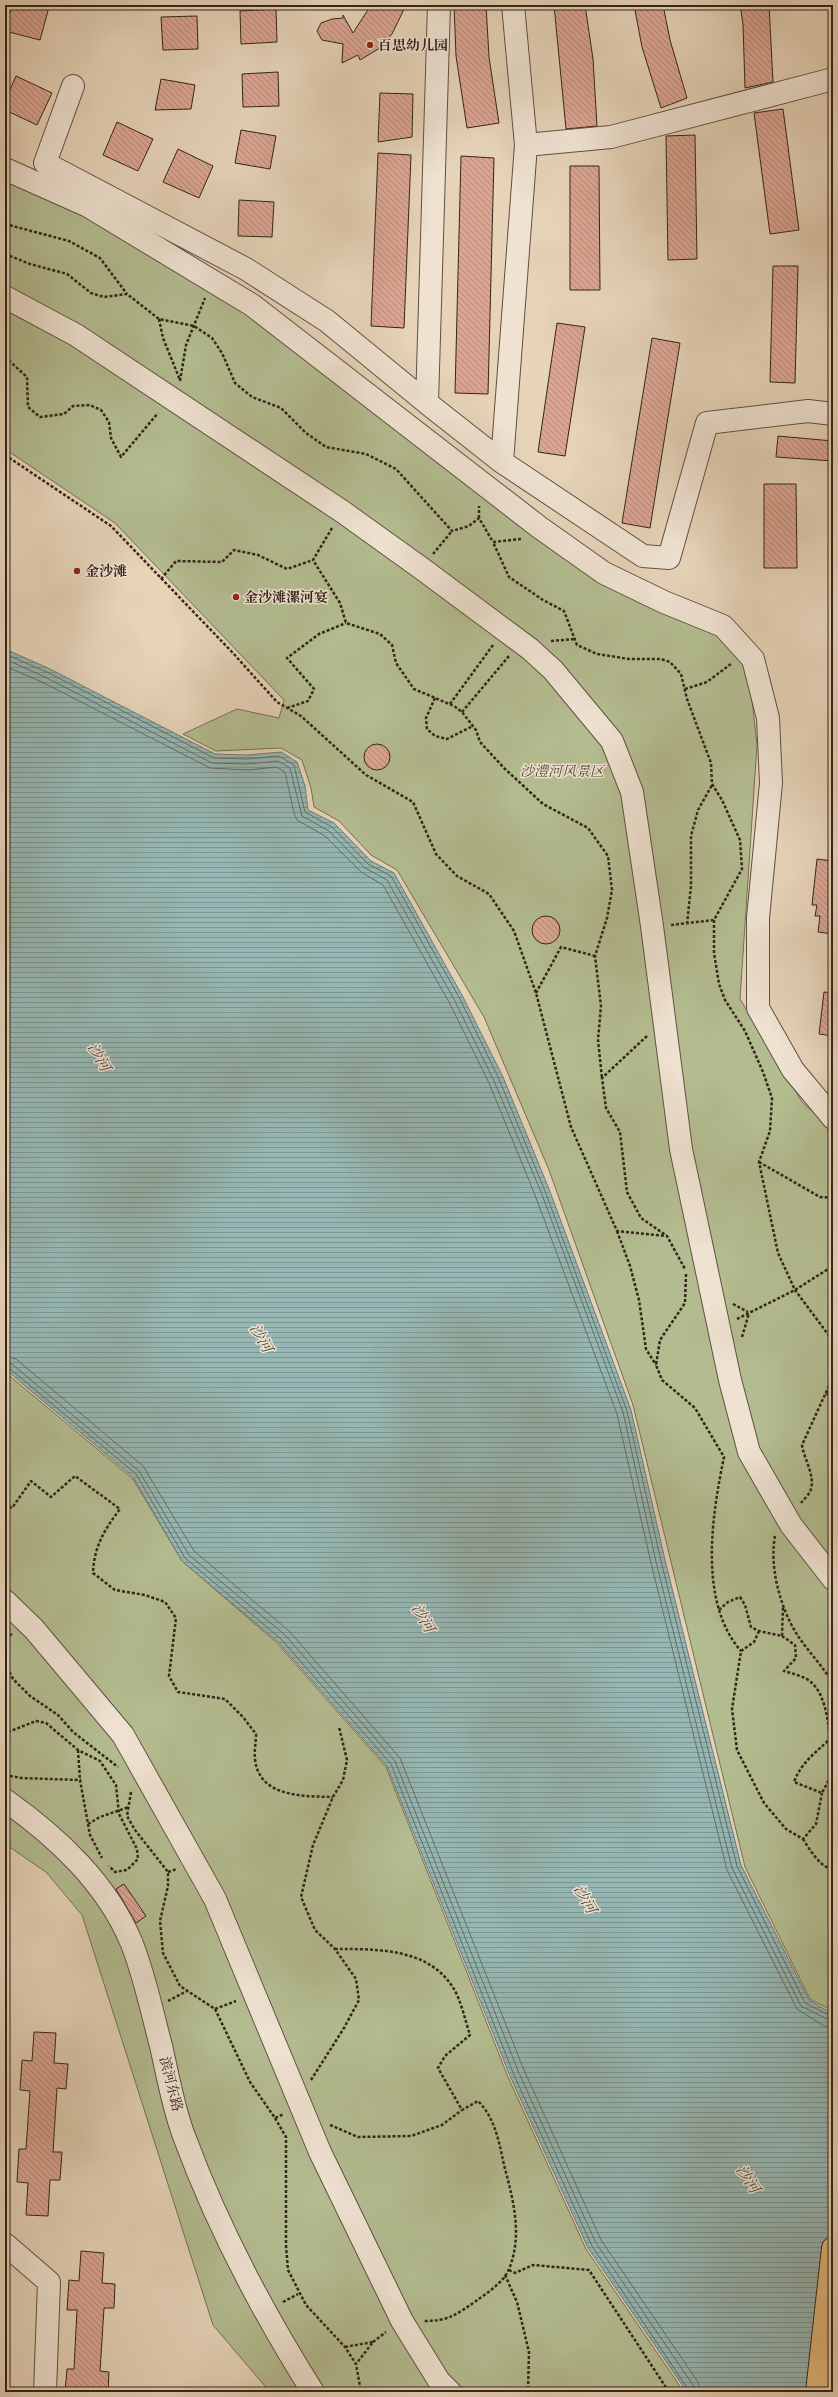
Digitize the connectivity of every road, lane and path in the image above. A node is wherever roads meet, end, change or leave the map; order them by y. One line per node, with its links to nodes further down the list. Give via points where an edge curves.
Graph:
1 (439, 5): 13 (street)
2 (513, 5): 5 (street)
3 (833, 79): 5 (street, via 611,137)
4 (73, 86): 13 (street, via 45,163 246,269 327,321)
5 (526, 145): 16 (street)
6 (5, 169): 18 (street, via 88,206 252,305)
7 (5, 224): 9 (path, via 69,241 100,258)
8 (5, 254): 9 (path, via 68,274 92,293 104,297)
9 (126, 294): 11 (path)
10 (5, 297): 17 (street, via 76,335)
11 (159, 318): 12 (path, via 163,338); 19 (path, via 194,326 212,338 222,353 235,383 252,397 281,408 306,433 326,447 366,454 396,469)
12 (180, 381)
13 (427, 403): 16 (street)
14 (833, 414): 16 (street, via 808,411 707,423 669,558 643,556)
15 (5, 455): 23 (path, via 111,526)
16 (502, 462)
17 (343, 512): 21 (path); 22 (street)
18 (539, 527): 20 (path, via 531,535 517,540); 28 (street, via 604,573 664,602 723,626)
19 (452, 531): 20 (path, via 469,526 479,518); 22 (path)
20 (493, 542): 26 (path, via 509,577 564,611)
21 (313, 560): 23 (path, via 287,569 258,555 234,550 222,562 176,560); 24 (path, via 340,603)
22 (421, 568): 25 (street)
23 (161, 580): 32 (path, via 277,702)
24 (346, 623): 30 (path, via 380,634 392,645 396,664 414,689); 32 (path, via 319,634 287,658 314,690 308,701)
25 (504, 630): 27 (street); 31 (path)
26 (575, 639): 27 (path); 29 (path, via 577,644 597,654 670,662 681,674)
27 (524, 645): 33 (path, via 515,649); 38 (street, via 552,670 612,742 632,792)
28 (746, 652): 29 (path, via 707,682); 43 (street, via 754,659 768,718 771,783 758,918 758,1008 793,1070)
29 (685, 689): 35 (path, via 711,763)
30 (435, 698): 31 (path); 34 (path, via 426,718 426,729 435,736 447,739)
31 (450, 704): 33 (path)
32 (287, 708): 40 (path, via 301,716 366,775 413,802 436,854 457,876 489,894 514,931)
33 (462, 712): 34 (path)
34 (473, 726): 39 (path, via 480,742 504,768 543,804 588,828 608,856 612,890 607,918)
35 (712, 784): 36 (path, via 740,840 742,869); 37 (path, via 698,810 691,836 691,886)
36 (714, 920): 37 (path); 44 (path, via 714,953 719,984 725,1000 745,1031 772,1098 770,1131)
37 (687, 924): 38 (path)
38 (652, 926): 41 (street)
39 (595, 956): 40 (path, via 561,947); 42 (path, via 600,998 598,1040)
40 (536, 993): 46 (path, via 571,1127)
41 (663, 1021): 42 (path); 56 (street, via 681,1150 730,1380 749,1452 791,1525)
42 (602, 1078): 47 (path, via 606,1108 620,1132 627,1192 641,1218)
43 (833, 1118)
44 (759, 1162): 45 (path, via 820,1197); 49 (path, via 778,1253)
45 (833, 1198)
46 (617, 1231): 47 (path); 52 (path, via 639,1300 646,1349)
47 (667, 1236): 52 (path, via 686,1271 685,1303 660,1340)
48 (833, 1266): 49 (path)
49 (795, 1290): 50 (path); 51 (path)
50 (749, 1312)
51 (833, 1341)
52 (656, 1365): 59 (path, via 662,1380 695,1408 724,1457 711,1560)
53 (826, 1393): 54 (path)
54 (833, 1398)
55 (5, 1504): 73 (path, via 12,1508 30,1481 51,1497 75,1476 120,1509 105,1529 94,1555 94,1572 115,1590 145,1595 165,1602 176,1618 169,1676 178,1692 225,1699 244,1717 256,1734 255,1760 264,1782 287,1794)
56 (833, 1579)
57 (5, 1601): 81 (street, via 34,1629 123,1735 215,1899)
58 (783, 1606): 61 (path)
59 (718, 1610): 60 (path, via 740,1597 751,1627); 62 (path, via 731,1640)
60 (759, 1632): 61 (path); 62 (path, via 754,1642)
61 (782, 1636): 72 (path, via 794,1645 796,1658 784,1671 806,1678 819,1692 828,1719 830,1739 803,1764 794,1782)
62 (741, 1651): 78 (path, via 732,1710 737,1750 764,1803 786,1829)
63 (5, 1663): 67 (path, via 13,1679 30,1696 58,1715 73,1732)
64 (339, 1727): 73 (path, via 347,1760 343,1780)
65 (5, 1736): 66 (path, via 8,1732 36,1721 46,1723)
66 (78, 1750): 70 (path); 76 (path, via 100,1761 111,1776 116,1785)
67 (123, 1772)
68 (833, 1772): 72 (path)
69 (5, 1775): 70 (path)
70 (80, 1780): 77 (path)
71 (131, 1785): 75 (path)
72 (822, 1793): 78 (path, via 816,1824)
73 (333, 1797): 80 (path, via 313,1845 301,1896 315,1930)
74 (5, 1800): 95 (street, 滨河东路, via 76,1858 107,1898 128,1937 152,2010 183,2135 225,2235 270,2324)
75 (129, 1807): 76 (path); 82 (path, via 127,1816 135,1830 168,1872 168,1886 160,1921 163,1953 180,1986)
76 (118, 1809): 77 (path); 77 (path, via 126,1831 137,1848 138,1859 127,1870 115,1872 103,1859 90,1836)
77 (88, 1824)
78 (803, 1839): 79 (path, via 814,1856)
79 (833, 1870)
80 (335, 1949): 83 (path, via 356,1979 359,2000 344,2028); 84 (path, via 380,1949 414,1957 439,1971 453,1987 470,2035 445,2056 438,2068)
81 (254, 1994): 82 (path); 83 (street)
82 (215, 2009): 85 (path, via 250,2082)
83 (297, 2097): 85 (path); 86 (street)
84 (462, 2110): 86 (path, via 442,2125 411,2136 358,2136 331,2125); 89 (path, via 478,2101 488,2111 498,2141 516,2213 515,2239)
85 (275, 2118): 92 (path, via 286,2137 288,2270 306,2305)
86 (311, 2132): 91 (street)
87 (5, 2244): 94 (street, via 49,2282)
88 (833, 2248): 100 (main road)
89 (509, 2270): 90 (path); 99 (path, via 515,2273 533,2265 589,2270)
90 (505, 2275): 91 (path, via 491,2290 443,2321); 98 (path, via 517,2302 529,2352)
91 (402, 2321): 97 (street, via 439,2381)
92 (345, 2347): 93 (path); 93 (path, via 373,2342)
93 (356, 2364): 96 (path)
94 (45, 2392)
95 (313, 2392)
96 (361, 2392)
97 (450, 2392)
98 (528, 2392)
99 (669, 2392)
100 (817, 2392)

